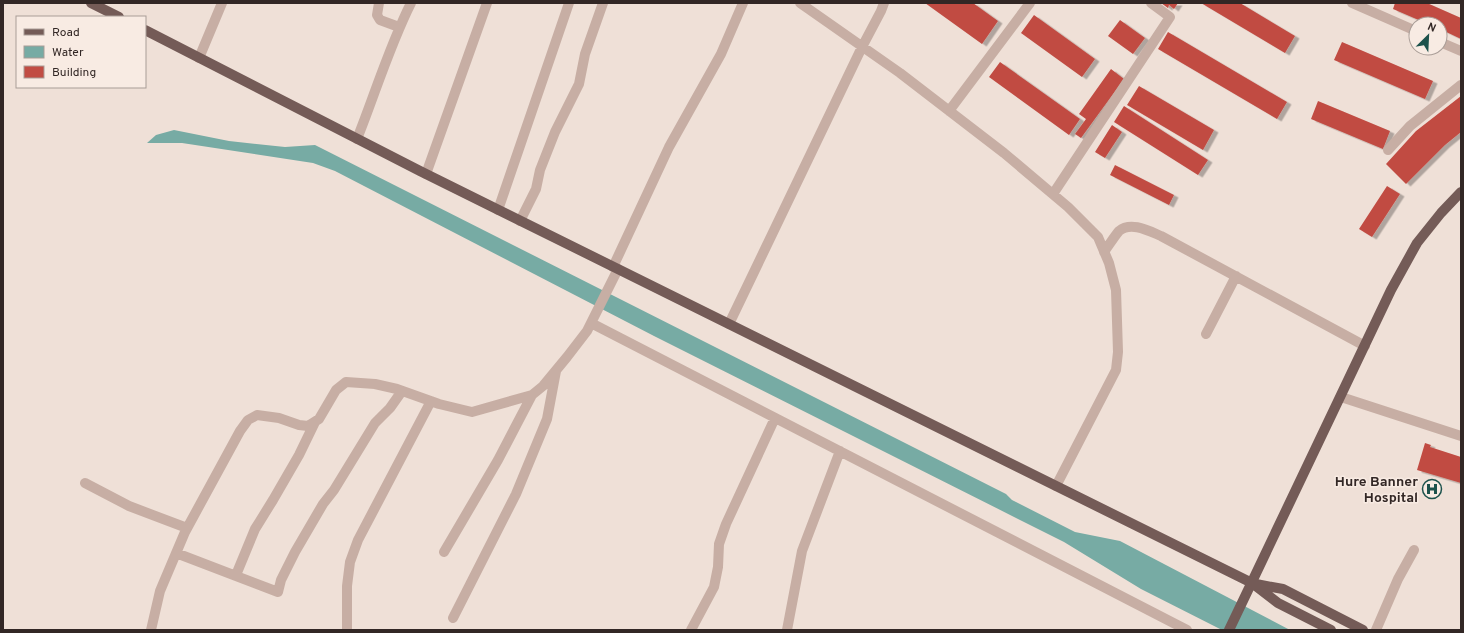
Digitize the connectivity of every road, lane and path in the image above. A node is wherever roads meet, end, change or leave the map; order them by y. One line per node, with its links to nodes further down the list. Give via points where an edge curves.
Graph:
1 (91, 3): 14 (main road)
2 (222, 3): 21 (street)
3 (379, 3): 15 (street, via 376,14 380,20)
4 (411, 3): 15 (street)
5 (487, 3): 26 (street)
6 (569, 3): 29 (street)
7 (603, 3): 30 (street, via 585,54 579,84 555,132 540,170 536,189)
8 (743, 3): 32 (street, via 721,54 669,147)
9 (800, 3): 19 (street)
10 (884, 3): 19 (street)
11 (1030, 3): 23 (street)
12 (1151, 3): 28 (street, via 1170,17)
13 (1352, 3): 16 (street)
14 (117, 16)
15 (399, 27): 24 (street)
16 (1408, 28)
17 (146, 31): 21 (main road)
18 (1448, 45): 20 (street)
19 (862, 47): 23 (street); 35 (street)
20 (1461, 51)
21 (199, 58): 24 (main road)
22 (1461, 85): 25 (street, via 1410,126)
23 (949, 111): 28 (street)
24 (357, 139): 26 (main road)
25 (1388, 150)
26 (426, 174): 29 (main road)
27 (1461, 192): 37 (main road, via 1441,212 1417,243 1391,290)
28 (1053, 194): 31 (street, via 1098,237)
29 (498, 210): 30 (main road)
30 (520, 221): 32 (main road)
31 (1104, 252): 33 (street, via 1120,231 1129,227 1142,229 1161,236); 48 (street, via 1110,263 1116,290 1116,370)
32 (616, 268): 34 (street); 35 (main road)
33 (1236, 276): 36 (street); 37 (street)
34 (590, 323): 38 (street); 43 (street)
35 (729, 324): 48 (main road)
36 (1206, 334)
37 (1365, 346): 41 (main road)
38 (557, 369): 40 (street); 55 (street, via 547,419 518,488)
39 (402, 390): 42 (street); 44 (street, via 375,384 346,382 336,390 319,419); 53 (street, via 390,408 375,422 323,504 295,552 278,592)
40 (532, 395): 42 (street, via 472,412); 51 (street, via 498,460)
41 (1341, 397): 45 (street); 54 (main road)
42 (431, 401): 57 (street, via 358,540 350,562 346,586)
43 (775, 418): 46 (street); 58 (street, via 726,524 719,544 714,587)
44 (314, 422): 49 (street, via 308,426 299,425 263,415 248,420); 53 (street, via 295,461 255,529)
45 (1461, 436)
46 (840, 451): 59 (street, via 802,551); 60 (street)
47 (85, 483): 49 (street, via 129,506)
48 (1056, 486): 54 (main road)
49 (187, 528): 52 (street)
50 (1414, 550): 64 (street, via 1398,579)
51 (444, 552)
52 (176, 553): 53 (street); 56 (street, via 160,591)
53 (236, 575)
54 (1252, 583): 61 (main road); 62 (main road, via 1278,603); 63 (main road, via 1284,589)
55 (453, 618)
56 (151, 630)
57 (347, 630)
58 (691, 630)
59 (787, 630)
60 (1187, 630)
61 (1229, 630)
62 (1331, 630)
63 (1364, 630)
64 (1376, 630)

